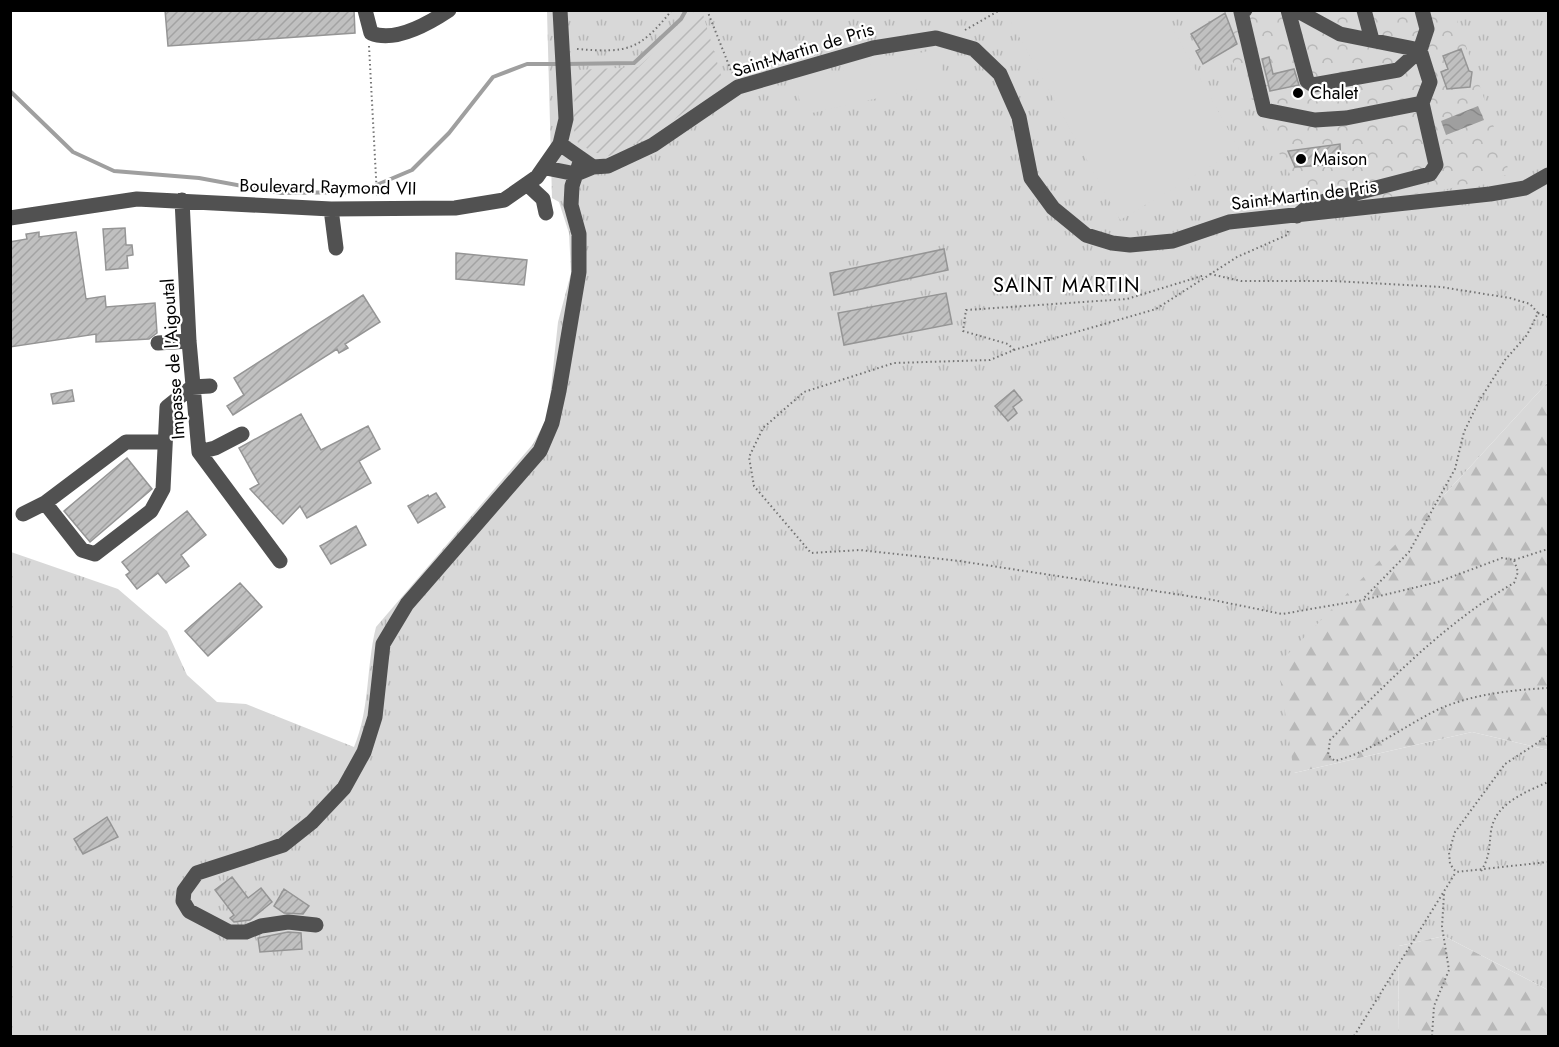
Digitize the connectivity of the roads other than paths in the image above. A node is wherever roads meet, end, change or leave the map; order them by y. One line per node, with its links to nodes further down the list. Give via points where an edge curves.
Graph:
1 (365, 10): 2 (street, via 371,33 381,37 396,35)
2 (448, 10)
3 (560, 10): 13 (street, Boulevard Raymond VII, via 566,82 566,119)
4 (1288, 10): 11 (street, via 1307,81 1313,85 1398,70)
5 (1296, 10): 9 (street)
6 (1364, 10): 10 (street)
7 (1422, 10): 11 (street, via 1427,29)
8 (1242, 11): 12 (street, via 1264,110 1315,120)
9 (1318, 18): 10 (street, via 1340,34)
10 (1372, 40): 11 (street)
11 (1420, 50): 12 (street, via 1430,82)
12 (1422, 103): 22 (street, via 1436,165 1430,174 1310,205)
13 (560, 144): 14 (street); 15 (street, Boulevard Raymond VII)
14 (587, 163): 16 (street, Saint-Martin de Pris); 22 (street, Saint-Martin de Pris, via 608,166 653,145 738,87 873,48 936,38 975,49 1000,74 1019,117 1031,178 1053,208 1086,235 1130,245 1173,241 1229,222)
15 (546, 168): 16 (street); 18 (street, Boulevard Raymond VII)
16 (576, 174): 35 (street, via 571,205 579,234 579,272 559,391 540,451 393,625 383,644 375,717 364,752 344,788 312,822 283,844 197,873 184,891 183,902 189,911 229,932 288,922)
17 (1548, 175): 22 (street, Saint-Martin de Pris, via 1525,188 1490,194)
18 (528, 185): 20 (street, Boulevard Raymond VII, via 504,200 474,207); 21 (street, via 543,199)
19 (182, 200): 20 (street, Boulevard Raymond VII); 23 (street, Boulevard Raymond VII, via 136,199); 25 (street, Impasse de l'Aigoutal)
20 (331, 209): 24 (street)
21 (546, 213)
22 (1293, 216)
23 (10, 218)
24 (336, 248)
25 (189, 341): 26 (street); 28 (street, Impasse de l'Aigoutal)
26 (158, 343)
27 (210, 386): 28 (street)
28 (192, 387): 30 (street, via 167,406); 31 (street, Impasse de l'Aigoutal)
29 (242, 434): 31 (street)
30 (163, 442): 32 (street, via 126,442); 32 (street, via 163,489 152,511 95,554 82,550)
31 (200, 452): 34 (street, Impasse de l'Aigoutal)
32 (45, 503): 33 (street)
33 (23, 514)
34 (280, 561)
35 (316, 925)

